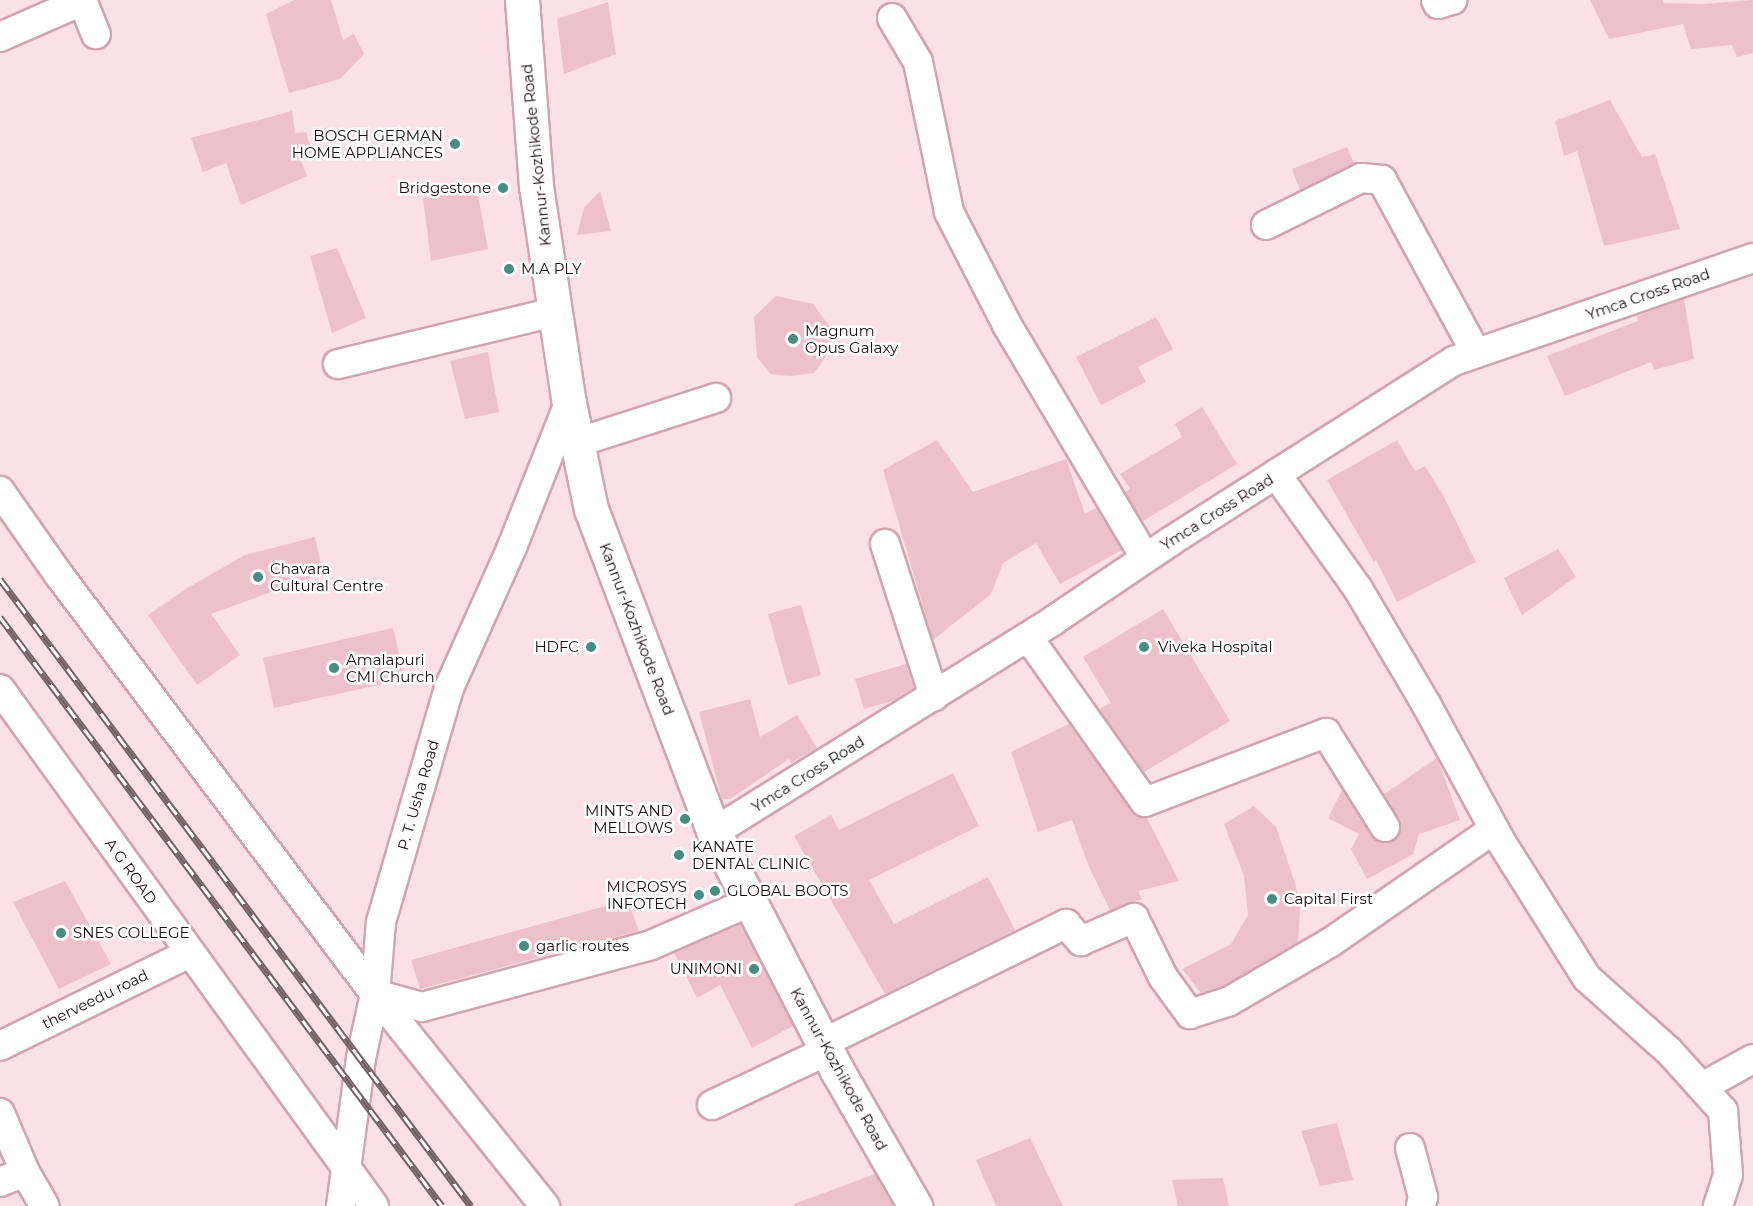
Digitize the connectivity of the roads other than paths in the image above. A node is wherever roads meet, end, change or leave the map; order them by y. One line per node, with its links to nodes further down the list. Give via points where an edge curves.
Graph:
1 (82, 0): 6 (street); 7 (street)
2 (522, 0): 10 (main road, Kannur-Kozhikode Road, via 536,186)
3 (1436, 0): 4 (street, via 1438,4)
4 (1452, 0)
5 (892, 18): 19 (street, via 918,62 949,212 1007,325)
6 (96, 34)
7 (0, 37)
8 (1266, 225): 11 (street, via 1361,178 1382,180)
9 (1753, 258): 11 (street, Ymca Cross Road)
10 (555, 312): 12 (street); 14 (main road, Kannur-Kozhikode Road)
11 (1476, 353): 16 (street, Ymca Cross Road, via 1454,361)
12 (338, 364)
13 (716, 398): 15 (street)
14 (569, 403): 15 (main road, Kannur-Kozhikode Road); 28 (street, P. T. Usha Road, via 512,547 449,688 381,922)
15 (579, 442): 25 (main road, Kannur-Kozhikode Road, via 591,509)
16 (1276, 474): 19 (street, Ymca Cross Road); 24 (street, via 1358,590)
17 (0, 491): 28 (street, via 59,576)
18 (885, 544): 22 (street)
19 (1145, 557): 20 (street, Ymca Cross Road)
20 (1028, 637): 22 (street, Ymca Cross Road); 23 (street, via 1145,802 1326,733)
21 (0, 689): 27 (street, A G ROAD)
22 (934, 696): 25 (street, Ymca Cross Road)
23 (1385, 827)
24 (1494, 830): 30 (street, via 1331,942 1228,1002 1190,1014 1163,978 1134,918 1081,941 1066,924); 32 (street, via 1587,978 1669,1051)
25 (714, 832): 26 (main road, Kannur-Kozhikode Road)
26 (750, 902): 28 (street, via 651,945 422,1007); 30 (main road, Kannur-Kozhikode Road)
27 (190, 953): 29 (street, therveedu road); 36 (street, A G ROAD)
28 (375, 994): 36 (street, P. T. Usha Road, via 361,1058); 41 (street)
29 (0, 1046)
30 (825, 1047): 33 (street); 42 (main road, Kannur-Kozhikode Road)
31 (1753, 1059): 32 (street)
32 (1702, 1088): 44 (street, via 1723,1111 1728,1175)
33 (712, 1105)
34 (0, 1113): 37 (street)
35 (1410, 1148): 43 (street, via 1423,1197)
36 (346, 1169): 39 (street, P. T. Usha Road); 40 (street, A G ROAD)
37 (12, 1177): 38 (street)
38 (45, 1206)
39 (341, 1206)
40 (374, 1206)
41 (545, 1206)
42 (915, 1206)
43 (1421, 1206)
44 (1718, 1206)

